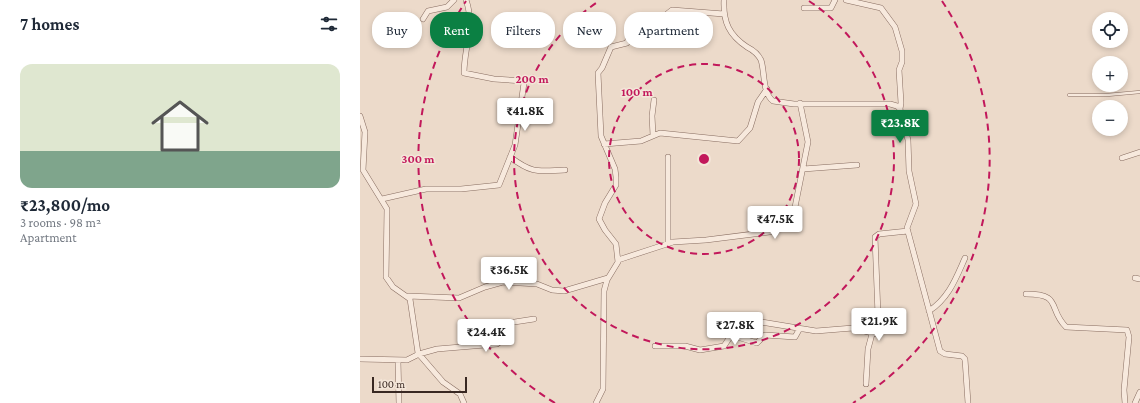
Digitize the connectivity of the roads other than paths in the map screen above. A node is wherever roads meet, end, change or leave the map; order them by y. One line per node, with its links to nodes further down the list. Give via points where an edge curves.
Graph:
1 (454, 0): 8 (street, via 448,7 428,11)
2 (466, 0): 19 (street, via 470,17 464,73 524,83)
3 (724, 0): 7 (street)
4 (835, 0): 6 (street, via 831,8)
5 (846, 0): 14 (street, via 881,8 895,27 902,51 899,70)
6 (804, 8)
7 (724, 14): 9 (street, via 730,33 760,58); 17 (street, via 672,10 663,17 656,29 631,30 627,43 609,50 598,75 601,136)
8 (423, 18)
9 (766, 89): 13 (street, via 773,101); 16 (street, via 757,104 750,128 738,141 667,133)
10 (1140, 92): 11 (lane)
11 (1069, 95)
12 (654, 100): 16 (street)
13 (800, 103): 14 (street, via 890,104); 23 (street, via 808,137)
14 (900, 109): 26 (street, via 908,140 909,171 916,204 908,222)
15 (360, 116): 25 (street, via 365,132 364,170 369,182)
16 (653, 135): 17 (street, via 641,141)
17 (604, 144): 29 (street, via 615,168 616,184 599,219 604,230 616,244)
18 (1140, 152): 21 (street)
19 (510, 157): 24 (street, via 527,169); 25 (street, via 498,186 426,189)
20 (668, 157): 27 (street)
21 (1122, 158)
22 (857, 165): 23 (street)
23 (803, 169): 27 (street, via 794,212 782,215 777,231)
24 (565, 170)
25 (382, 199): 32 (street, via 386,209 386,277 393,287)
26 (908, 231): 33 (street); 37 (street, via 876,236 878,322 876,334)
27 (668, 244): 29 (street)
28 (965, 258): 33 (street, via 949,293)
29 (618, 260): 30 (street)
30 (608, 278): 32 (street, via 564,291 552,290 537,284 504,282 485,286 459,298); 46 (street, via 603,299 603,389)
31 (1026, 294): 48 (street, via 1043,294 1050,298 1066,327 1127,330 1129,337)
32 (408, 296): 39 (street)
33 (929, 311): 47 (street, via 942,352 965,359)
34 (534, 319): 39 (street, via 501,324 501,341 497,344 444,348)
35 (756, 321): 36 (street)
36 (800, 328): 37 (street, via 821,332 853,328); 38 (street, via 795,337 765,335 757,343 734,336 730,337 724,346 709,349)
37 (872, 334): 42 (street, via 868,349)
38 (655, 346)
39 (419, 354): 41 (street, via 412,359); 45 (street, via 443,382 460,394)
40 (360, 359): 41 (street)
41 (398, 361): 44 (street)
42 (866, 384)
43 (1140, 392): 49 (street)
44 (399, 403)
45 (464, 403)
46 (596, 403)
47 (968, 403)
48 (1125, 403)
49 (1135, 403)

